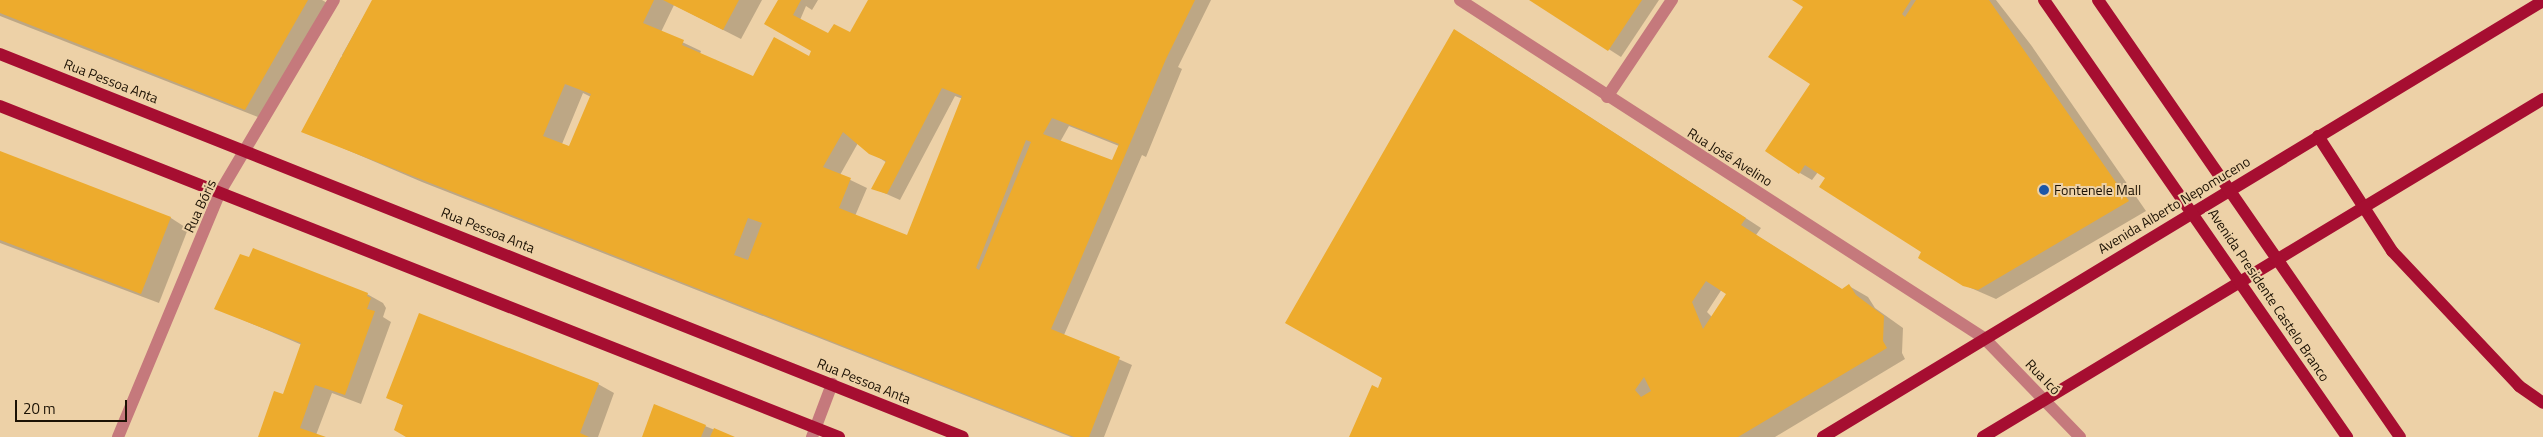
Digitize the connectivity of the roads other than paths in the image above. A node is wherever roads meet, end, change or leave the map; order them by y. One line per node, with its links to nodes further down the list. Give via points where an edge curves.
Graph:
1 (334, 0): 12 (street, Rua Bóris)
2 (1460, 0): 8 (street, Rua José Avelino)
3 (1672, 0): 8 (street)
4 (2044, 0): 26 (main road, Avenida Presidente Castelo Branco, bridge, via 2171,178)
5 (2098, 0): 27 (main road, Avenida Presidente Castelo Branco, bridge)
6 (2543, 1): 11 (main road, Avenida Alberto Nepomuceno)
7 (0, 54): 12 (main road, Rua Pessoa Anta)
8 (1607, 97): 15 (street, Rua José Avelino)
9 (2543, 99): 14 (main road)
10 (0, 106): 13 (main road)
11 (2318, 136): 14 (main road); 15 (main road, Avenida Alberto Nepomuceno)
12 (246, 150): 13 (street, Rua Bóris); 16 (main road, Rua Pessoa Anta)
13 (220, 192): 19 (main road); 20 (street, Rua Bóris)
14 (2364, 207): 17 (main road); 18 (main road, via 2392,251 2519,386)
15 (1984, 338): 17 (street, Rua Icó); 23 (main road, Avenida Alberto Nepomuceno)
16 (832, 384): 19 (street); 22 (main road, Rua Pessoa Anta)
17 (2046, 402): 24 (main road); 25 (street, Rua Icó)
18 (2543, 403)
19 (814, 432): 21 (main road)
20 (118, 437)
21 (839, 437)
22 (963, 437)
23 (1823, 437)
24 (1983, 437)
25 (2080, 437)
26 (2348, 437)
27 (2400, 437)

